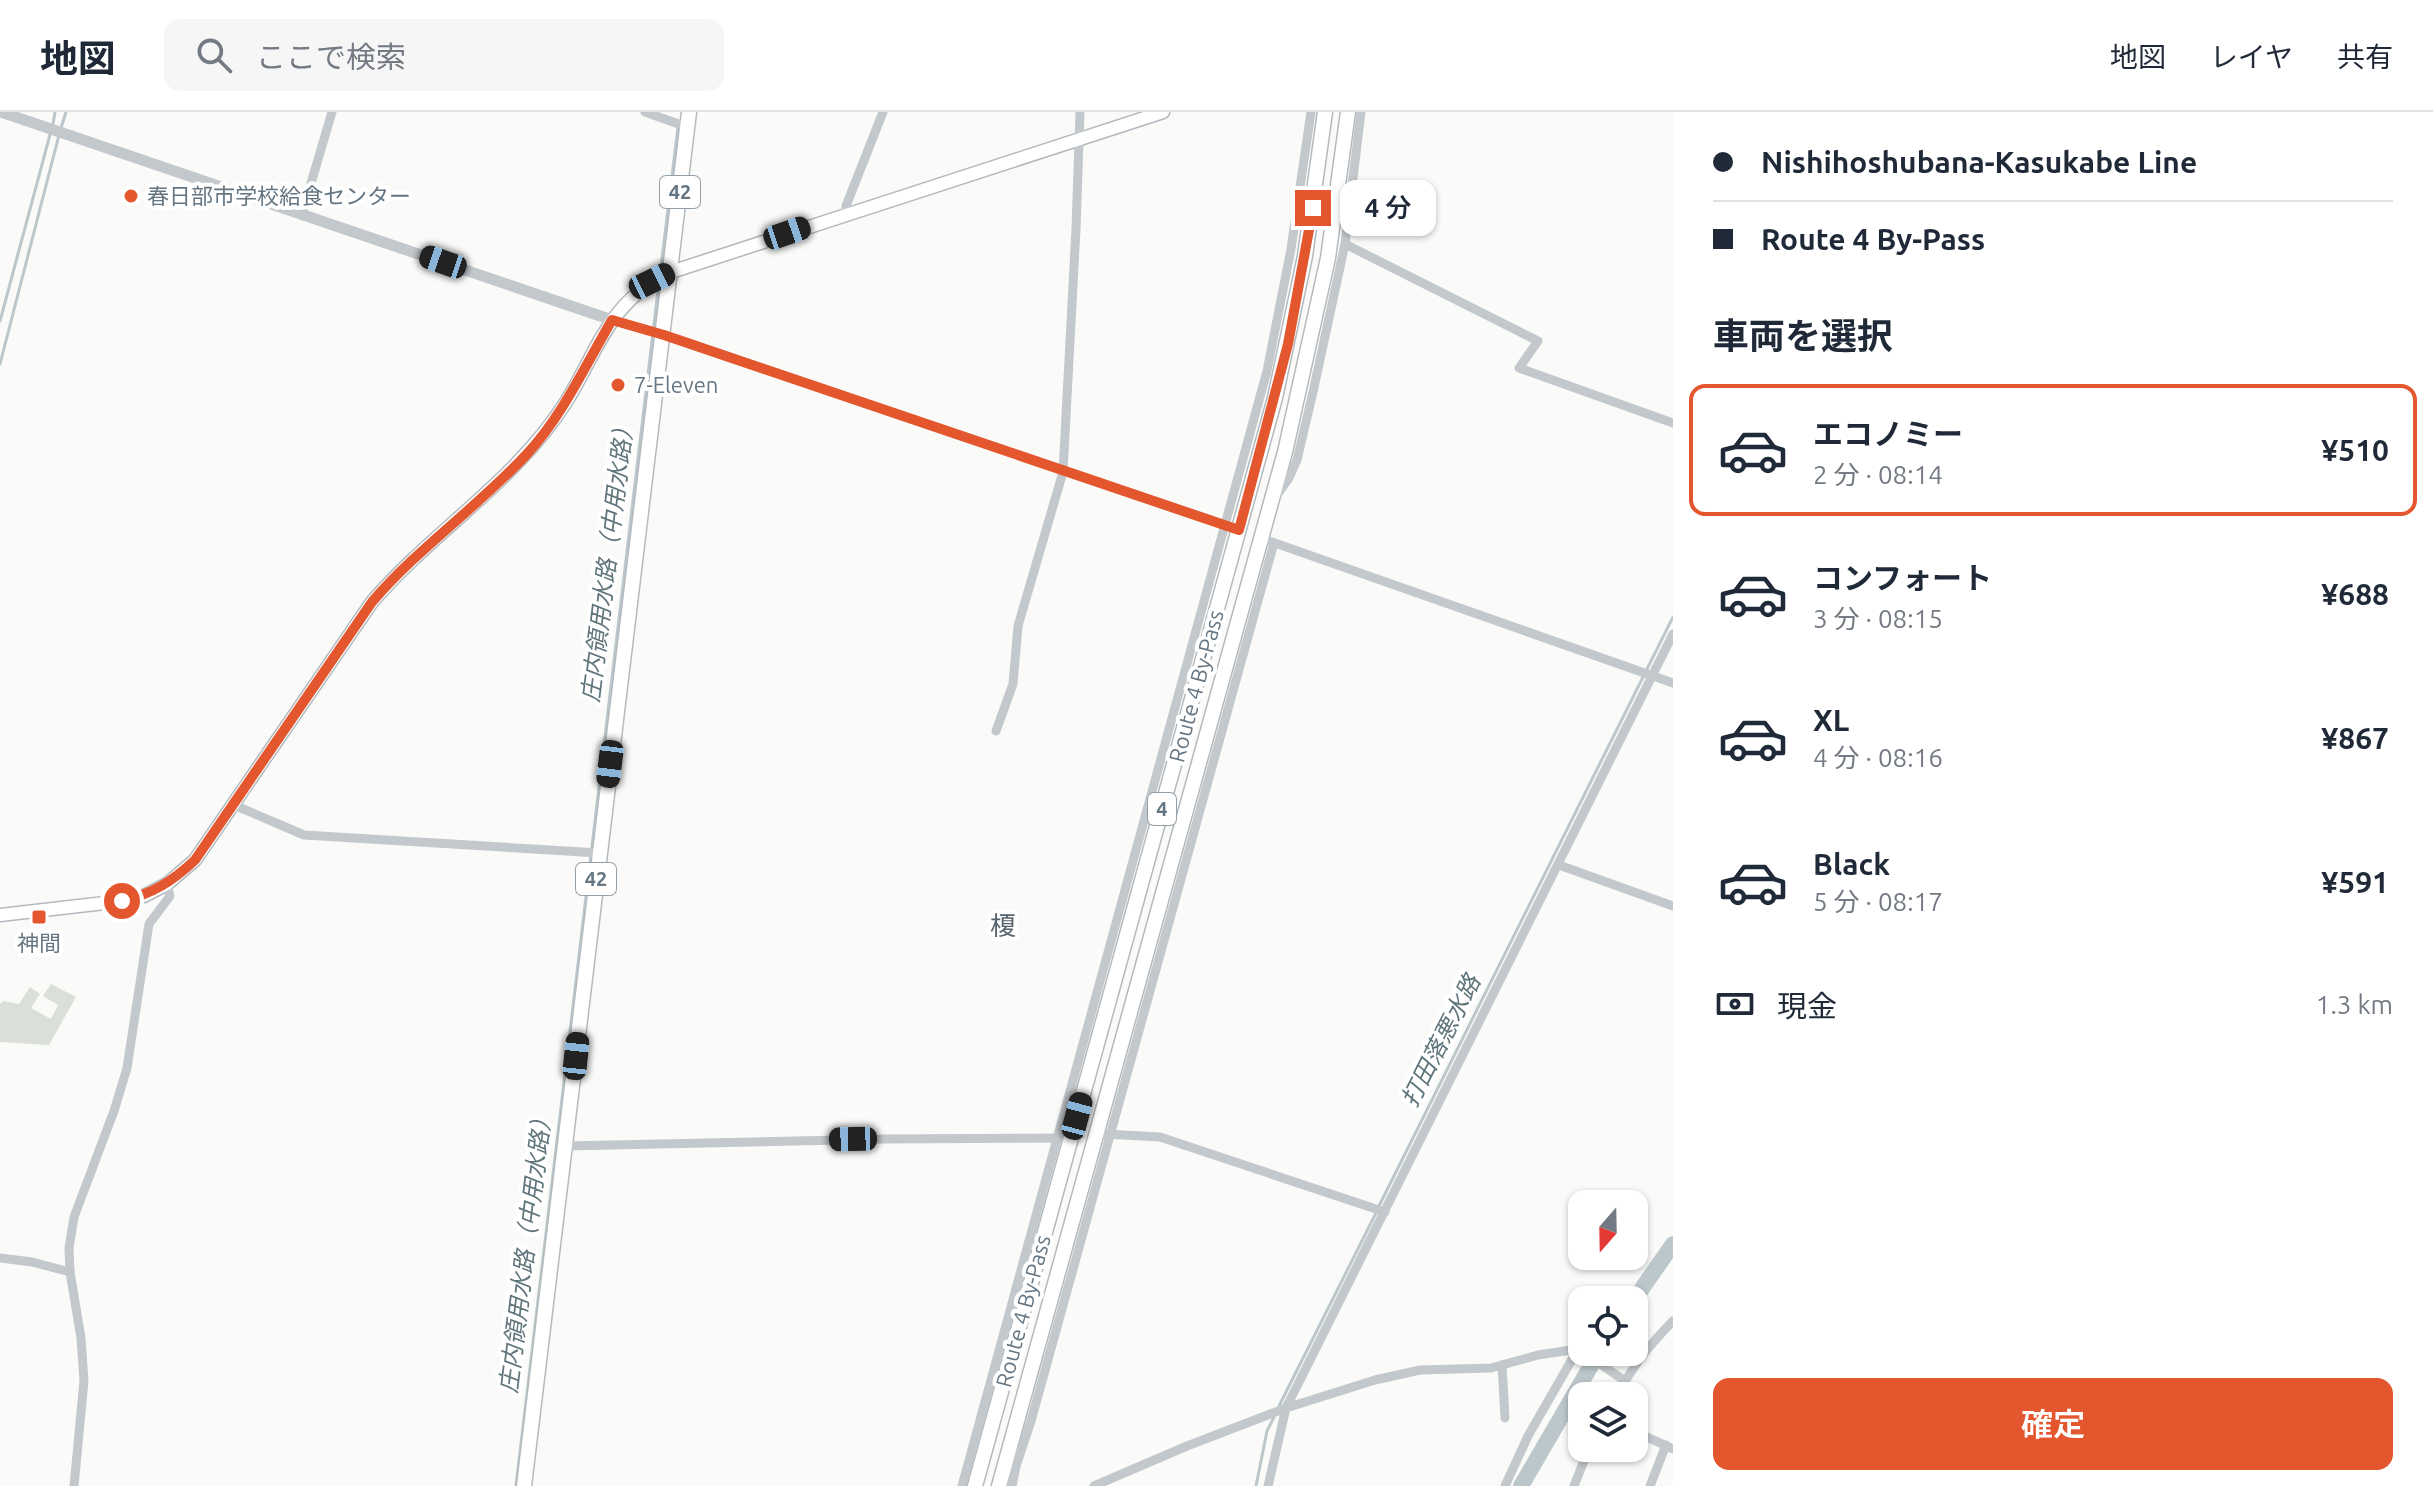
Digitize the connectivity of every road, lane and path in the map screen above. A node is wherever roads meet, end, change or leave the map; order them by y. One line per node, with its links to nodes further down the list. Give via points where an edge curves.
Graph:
1 (1, 112): 13 (street)
2 (332, 112): 13 (street)
3 (645, 112): 11 (street)
4 (883, 112): 14 (street)
5 (1080, 112): 12 (street)
6 (1163, 112): 12 (main road)
7 (1311, 112): 22 (street, via 1279,321)
8 (1325, 112): 22 (main road, Route 4 By-Pass / 4, via 1296,305 1278,385)
9 (1348, 112): 21 (main road, Route 4 By-Pass / 4, via 1319,304)
10 (1361, 112): 15 (street)
11 (688, 119): 16 (main road, 42)
12 (1078, 139): 14 (main road); 20 (street)
13 (302, 214): 17 (street)
14 (846, 214): 16 (main road)
15 (1345, 244): 19 (street, via 1538,341 1519,368); 21 (street, via 1297,460)
16 (671, 272): 17 (main road, via 633,295); 18 (main road, 42)
17 (612, 320): 18 (street); 28 (main road, via 542,436 372,602)
18 (664, 335): 20 (street); 29 (main road, 42)
19 (1673, 423)
20 (1063, 472): 22 (street); 27 (street, via 1018,626 1013,684)
21 (1271, 504): 23 (main road, Route 4 By-Pass / 4)
22 (1232, 528): 35 (main road, Route 4 By-Pass / 4)
23 (1268, 541): 25 (street); 34 (main road, Route 4 By-Pass / 4)
24 (1673, 634): 25 (street)
25 (1653, 675): 26 (street); 30 (street)
26 (1673, 683)
27 (996, 731)
28 (234, 805): 29 (street, via 304,835); 31 (main road, via 195,860)
29 (599, 853): 36 (main road, 42)
30 (1559, 865): 32 (street); 37 (street)
31 (167, 884): 33 (main road, via 122,901); 39 (street, via 170,896 149,924 127,1068 74,1217)
32 (1673, 906)
33 (0, 915)
34 (1103, 1134): 37 (street, via 1160,1137); 50 (main road, Route 4 By-Pass / 4)
35 (1064, 1138): 36 (street); 52 (main road, Route 4 By-Pass / 4)
36 (565, 1146): 55 (main road, 42)
37 (1385, 1212): 46 (street)
38 (0, 1258): 39 (street)
39 (70, 1272): 54 (street, via 84,1381)
40 (1673, 1321): 45 (street)
41 (1568, 1352): 42 (street)
42 (1502, 1365): 46 (street, via 1420,1370); 47 (street)
43 (1572, 1366): 62 (street, via 1528,1436)
44 (1603, 1366): 45 (street)
45 (1625, 1381)
46 (1286, 1408): 53 (street, via 1187,1446); 61 (street)
47 (1505, 1418)
48 (1648, 1437): 49 (street)
49 (1669, 1447): 64 (street)
50 (1014, 1451): 58 (main road, Route 4 By-Pass / 4); 59 (street)
51 (1583, 1462): 63 (street)
52 (974, 1467): 56 (street); 57 (main road, Route 4 By-Pass / 4)
53 (1113, 1483): 60 (street)
54 (74, 1486)
55 (524, 1486)
56 (962, 1486)
57 (975, 1486)
58 (999, 1486)
59 (1012, 1486)
60 (1094, 1486)
61 (1268, 1486)
62 (1505, 1486)
63 (1574, 1486)
64 (1650, 1486)

